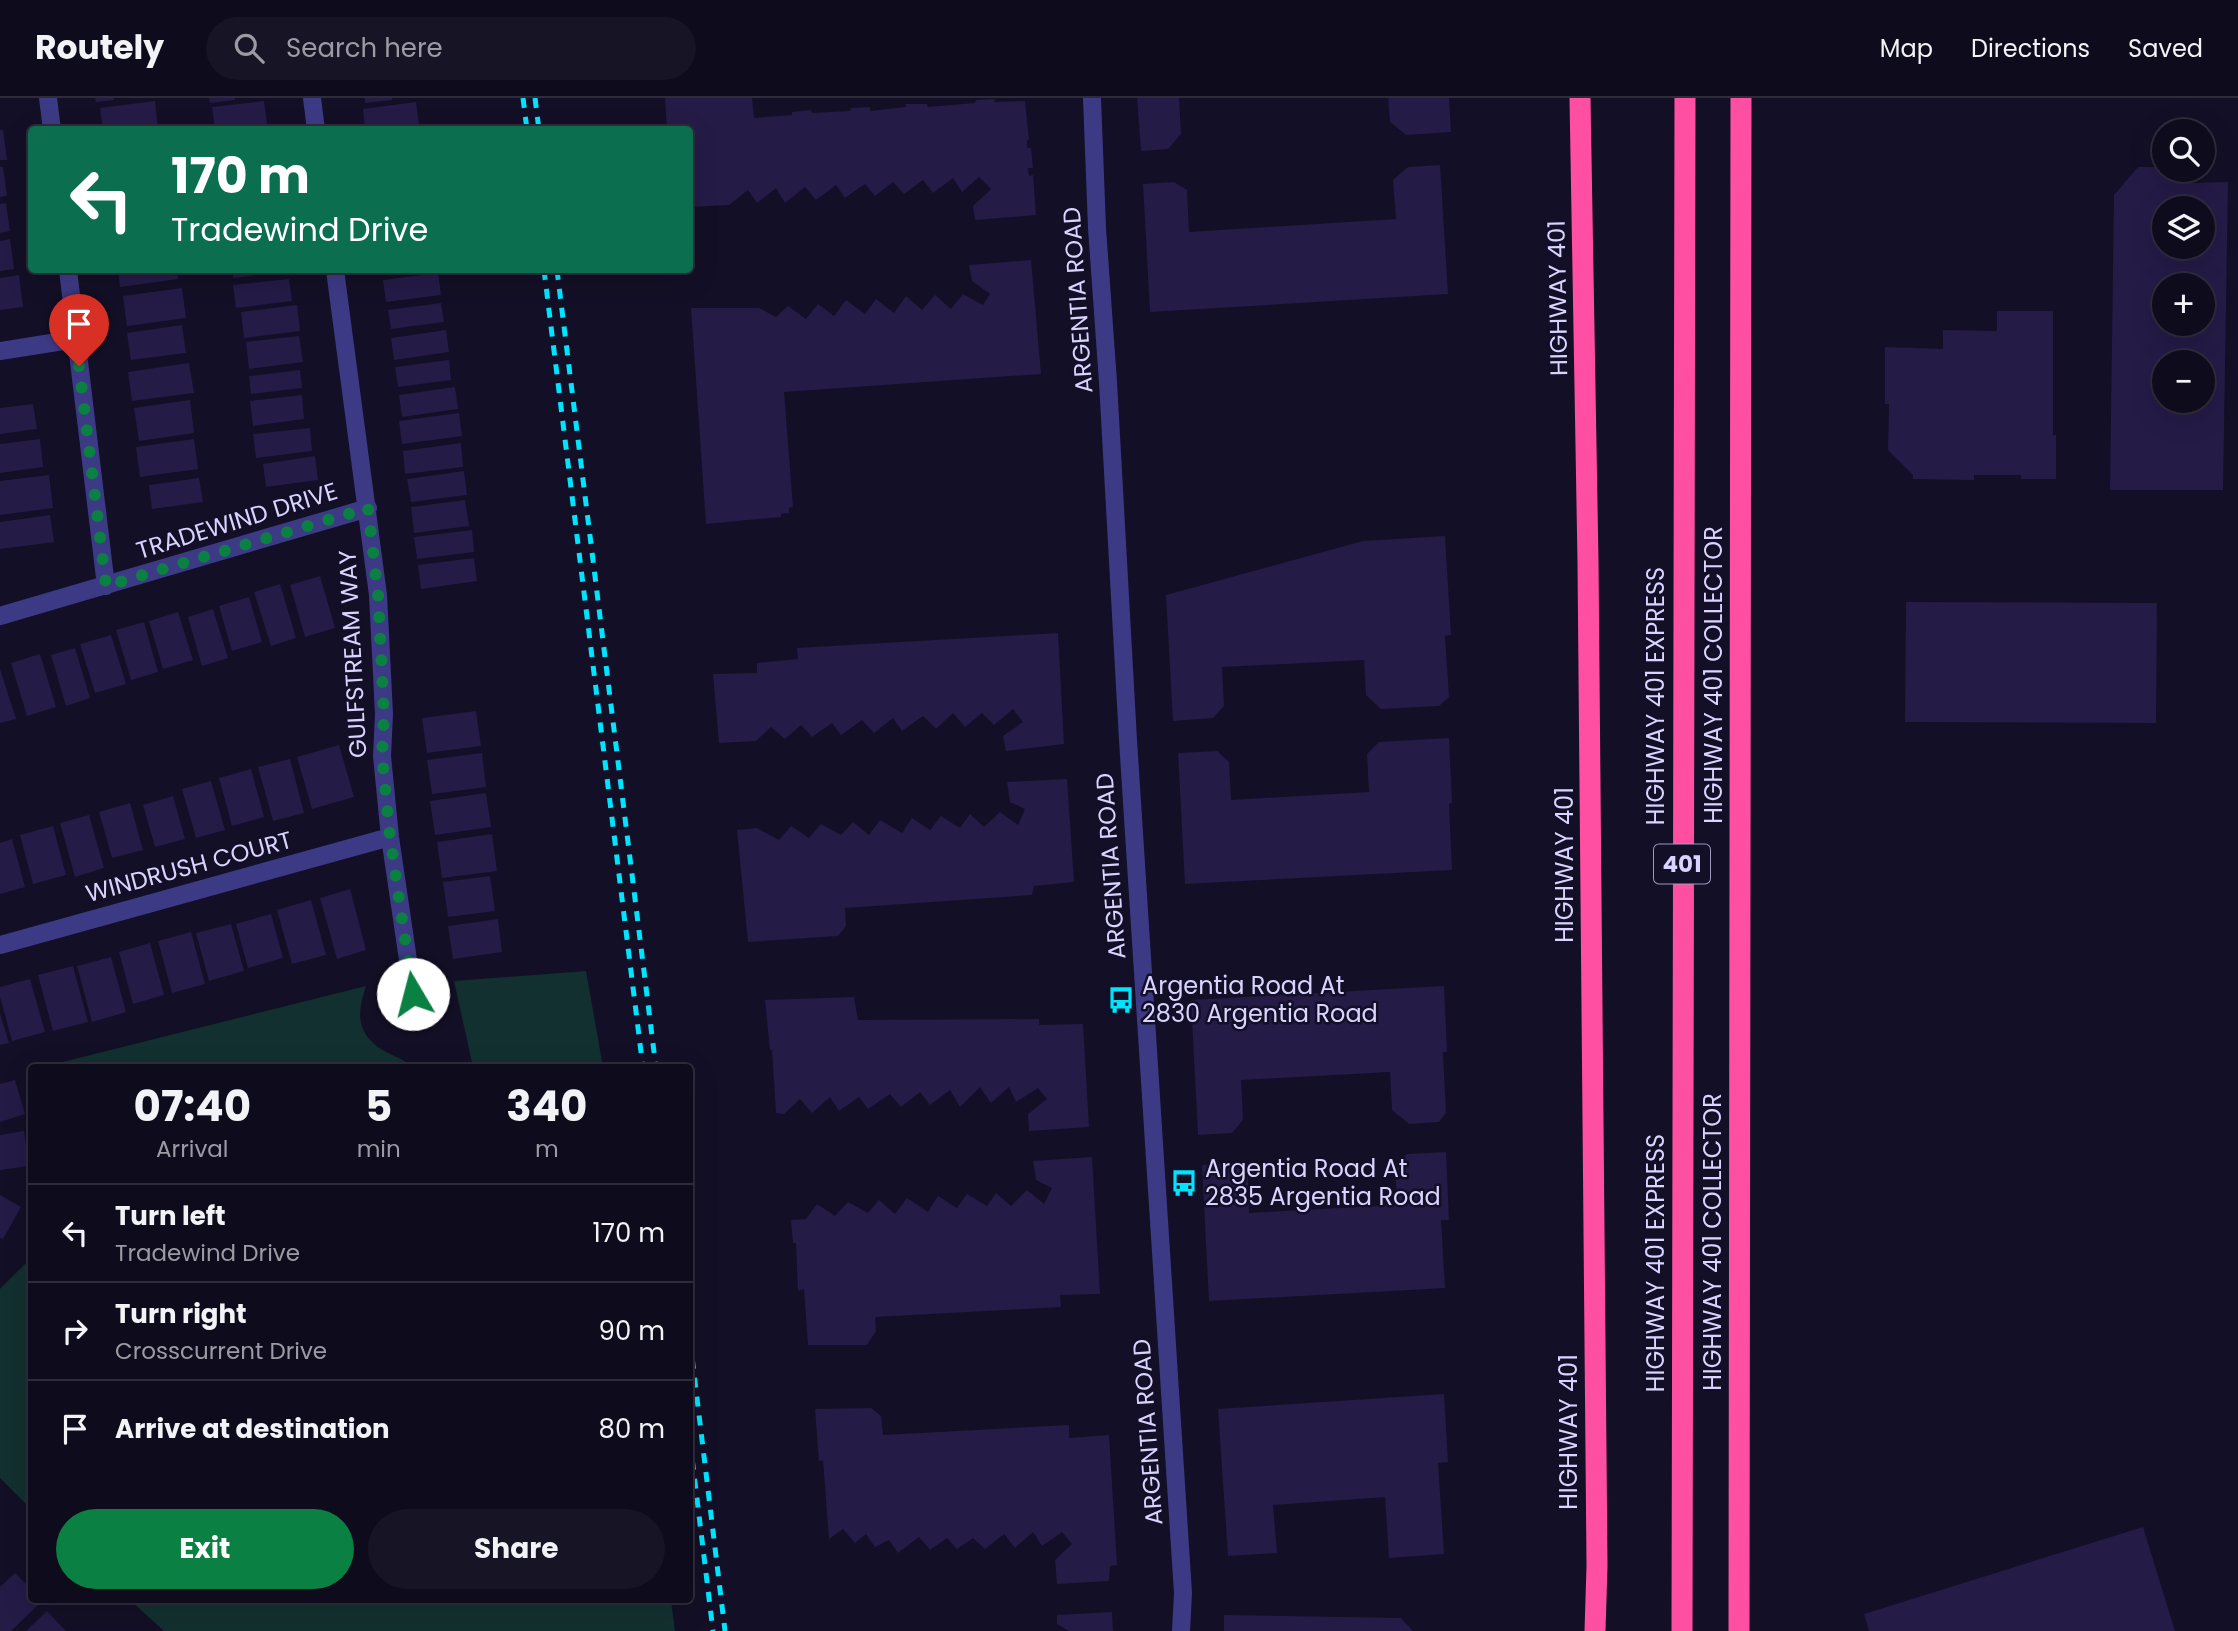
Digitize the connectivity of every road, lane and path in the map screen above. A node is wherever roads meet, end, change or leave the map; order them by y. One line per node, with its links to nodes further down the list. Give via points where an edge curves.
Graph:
1 (48, 98): 7 (street)
2 (312, 98): 8 (street)
3 (1093, 98): 19 (street, ARGENTIA ROAD, via 1097,228 1183,1594)
4 (1580, 98): 20 (highway, HIGHWAY 401)
5 (1685, 98): 21 (highway, HIGHWAY 401 EXPRESS / 401)
6 (1741, 98): 22 (highway, HIGHWAY 401 COLLECTOR / 401)
7 (52, 126)
8 (316, 126)
9 (68, 273): 11 (street)
10 (335, 273): 13 (street, GULFSTREAM WAY)
11 (76, 339): 12 (street); 14 (street)
12 (0, 351)
13 (368, 508): 14 (street, TRADEWIND DRIVE); 16 (street, GULFSTREAM WAY, via 378,595 382,756)
14 (106, 586): 15 (street, TRADEWIND DRIVE)
15 (0, 616)
16 (390, 837): 17 (street, WINDRUSH COURT); 18 (street, GULFSTREAM WAY)
17 (0, 945)
18 (413, 994)
19 (1181, 1631)
20 (1595, 1631)
21 (1682, 1631)
22 (1739, 1631)

